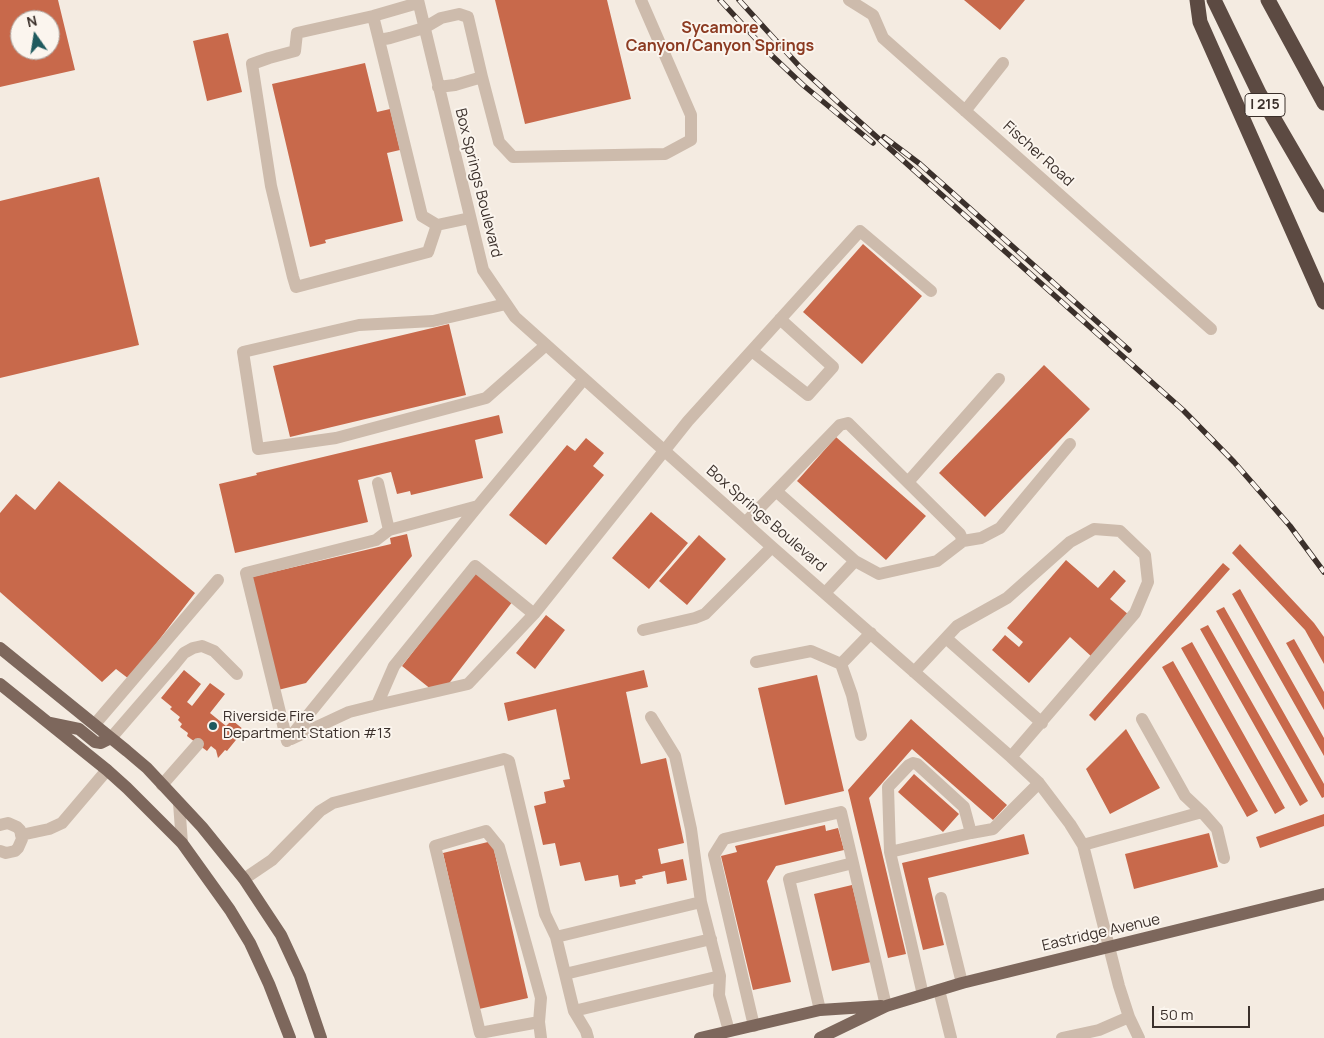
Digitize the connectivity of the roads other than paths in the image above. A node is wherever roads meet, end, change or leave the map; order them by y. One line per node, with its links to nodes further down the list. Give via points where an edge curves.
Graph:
1 (641, 0): 12 (street, via 691,115 691,140 665,154 513,157 499,142)
2 (849, 0): 16 (street, Fischer Road, via 873,15 884,38)
3 (1197, 0): 21 (highway, via 1200,22)
4 (1214, 0): 17 (highway, I 215, via 1258,93)
5 (1268, 0): 9 (highway)
6 (418, 2): 7 (street); 8 (street, Box Springs Boulevard)
7 (373, 16): 10 (street); 19 (street, via 297,33 295,51 252,64 271,186 296,287 428,252)
8 (424, 28): 10 (street); 12 (street, via 441,18 459,14 468,17); 13 (street, Box Springs Boulevard)
9 (1283, 29): 14 (highway); 15 (highway)
10 (379, 40): 19 (street, via 422,216)
11 (1004, 63): 16 (street)
12 (482, 77): 13 (street)
13 (438, 87): 18 (street, Box Springs Boulevard)
14 (1324, 90)
15 (1324, 103)
16 (965, 110): 24 (street, Fischer Road)
17 (1324, 205)
18 (470, 218): 19 (street); 22 (street, Box Springs Boulevard, via 483,270)
19 (437, 225)
20 (931, 291): 23 (street, via 860,231)
21 (1324, 302)
22 (506, 304): 25 (street, Box Springs Boulevard, via 515,318); 25 (street, via 433,321 359,325 243,352 258,449 336,438 486,398)
23 (780, 320): 26 (street); 26 (street, via 833,366 808,395)
24 (1212, 330)
25 (546, 345): 27 (street, Box Springs Boulevard)
26 (752, 351): 30 (street)
27 (584, 378): 30 (street, Box Springs Boulevard); 34 (street)
28 (999, 379): 31 (street)
29 (1070, 444): 37 (street, via 1000,528 981,538)
30 (665, 451): 35 (street, Box Springs Boulevard); 42 (street)
31 (908, 482): 33 (street, via 848,423 844,423); 37 (street)
32 (378, 483): 36 (street)
33 (776, 491): 35 (street); 39 (street)
34 (478, 506): 36 (street); 60 (street)
35 (745, 522): 38 (street, Box Springs Boulevard)
36 (389, 530): 60 (street, via 376,540 246,573)
37 (964, 541): 39 (street, via 937,561 881,574)
38 (772, 547): 41 (street, Box Springs Boulevard); 43 (street, via 705,614)
39 (854, 561): 41 (street)
40 (218, 580): 57 (street)
41 (825, 593): 44 (street, Box Springs Boulevard)
42 (534, 614): 52 (street, via 468,684); 52 (street, via 475,566 394,666)
43 (643, 630)
44 (871, 633): 48 (street); 49 (street, Box Springs Boulevard)
45 (946, 638): 49 (street); 56 (street); 56 (street, via 957,626 1007,598 1070,542 1094,529 1120,531 1145,555 1148,582 1135,613)
46 (0, 648): 57 (main road)
47 (756, 662): 48 (street, via 811,651)
48 (841, 664): 58 (street)
49 (914, 672): 62 (street, Box Springs Boulevard)
50 (238, 674): 59 (street, via 214,651 202,646 193,648 184,653)
51 (0, 685): 55 (main road)
52 (377, 705): 60 (street, via 349,712)
53 (652, 717): 80 (street, via 675,756 691,829)
54 (1142, 719): 67 (street, via 1185,796)
55 (47, 722): 59 (main road, via 79,729 94,742 101,743); 63 (main road)
56 (1042, 723): 62 (street)
57 (95, 724): 59 (main road)
58 (861, 735)
59 (111, 738): 65 (main road)
60 (287, 740)
61 (198, 744): 65 (street)
62 (1011, 757): 64 (street, Box Springs Boulevard)
63 (107, 770): 70 (street, via 62,822 49,829); 71 (main road)
64 (1038, 783): 69 (street, via 993,828); 72 (street, Box Springs Boulevard)
65 (162, 785): 66 (main road)
66 (179, 803): 71 (street); 77 (main road)
67 (1202, 812): 72 (street); 75 (street, via 1217,829)
68 (0, 825): 70 (street, via 12,824)
69 (971, 833): 74 (street); 74 (street, via 964,807 913,763 888,787)
70 (21, 835): 73 (street, via 15,851)
71 (182, 843): 96 (main road, via 250,942)
72 (1084, 845): 83 (street, Box Springs Boulevard)
73 (0, 851)
74 (890, 852): 88 (street)
75 (1224, 858)
76 (853, 863): 89 (street); 90 (street, via 789,879); 94 (street, via 841,812 724,839 714,854)
77 (244, 879): 81 (street, via 272,860 333,803 504,759 509,762 545,914); 97 (main road, via 281,935 300,976)
78 (1324, 894): 83 (main road, Eastridge Avenue)
79 (941, 898): 86 (street)
80 (701, 902): 81 (street); 82 (street)
81 (556, 937): 84 (street)
82 (711, 939): 84 (street); 85 (street)
83 (1110, 948): 86 (main road, Eastridge Avenue); 92 (street, Box Springs Boulevard)
84 (565, 974): 91 (street)
85 (720, 976): 91 (street); 95 (street, via 719,995)
86 (962, 983): 87 (main road, Eastridge Avenue)
87 (939, 990): 88 (main road, Eastridge Avenue); 102 (street)
88 (923, 995): 89 (main road, Eastridge Avenue)
89 (886, 1006): 90 (main road, Eastridge Avenue); 101 (main road, Eastridge Avenue)
90 (820, 1010): 94 (main road, Eastridge Avenue)
91 (574, 1011): 99 (street)
92 (1129, 1017): 103 (street, via 1099,1030); 104 (street, Box Springs Boulevard)
93 (539, 1022): 93 (street, via 541,998 500,847 486,831 435,846 480,1033); 98 (street)
94 (754, 1026): 95 (main road, Eastridge Avenue)
95 (729, 1031): 100 (main road, Eastridge Avenue)
96 (290, 1038)
97 (321, 1038)
98 (541, 1038)
99 (588, 1038)
100 (700, 1038)
101 (820, 1038)
102 (951, 1038)
103 (1062, 1038)
104 (1139, 1038)

